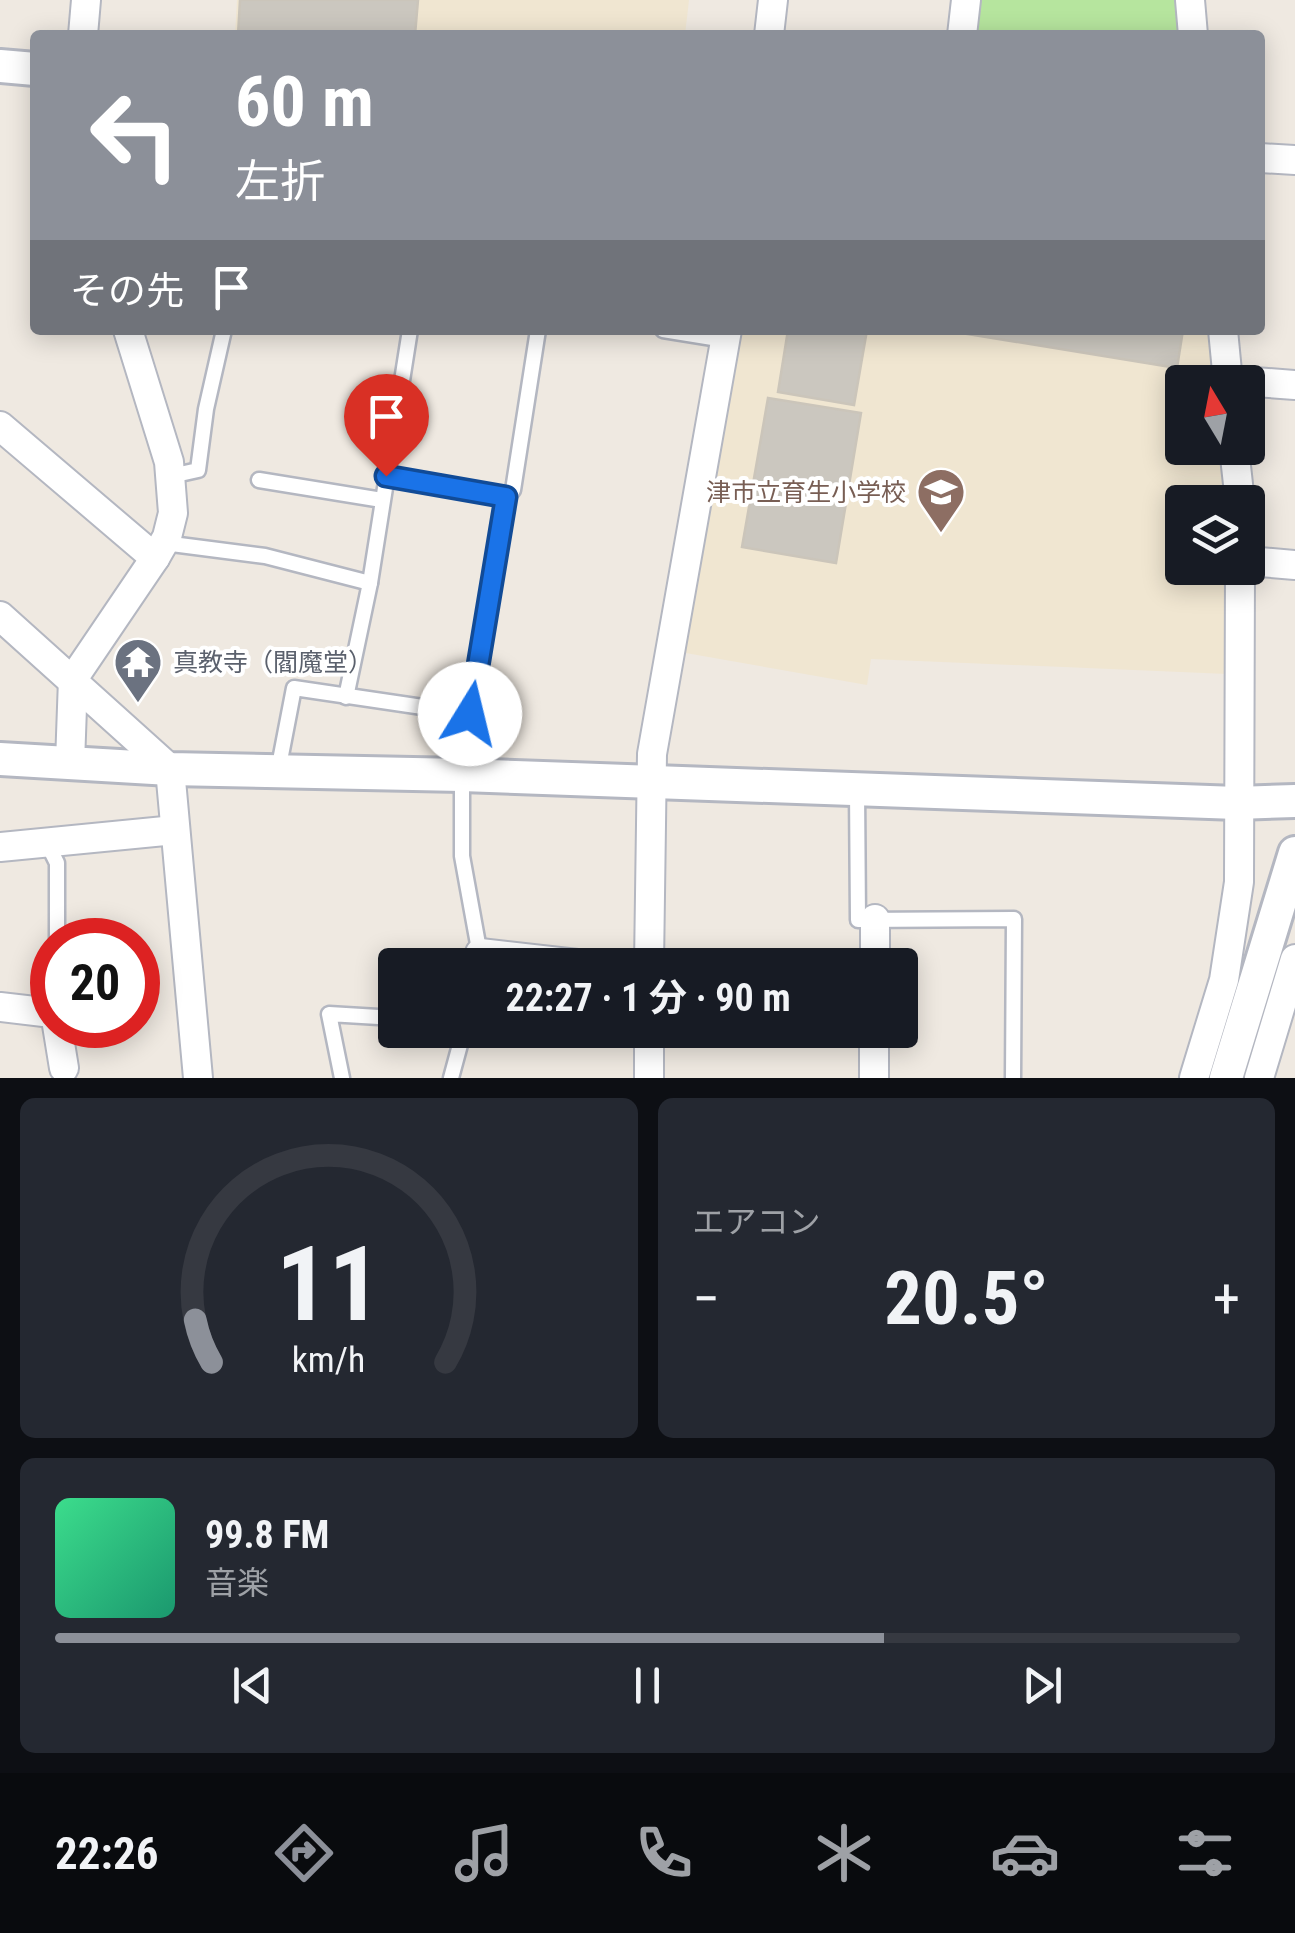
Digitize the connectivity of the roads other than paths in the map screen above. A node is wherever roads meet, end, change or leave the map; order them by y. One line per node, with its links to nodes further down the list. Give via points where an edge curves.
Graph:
1 (86, 0): 5 (street)
2 (773, 0): 6 (street)
3 (966, 0): 7 (street)
4 (1190, 0): 8 (street)
5 (83, 30)
6 (770, 30)
7 (963, 30)
8 (1193, 30)
9 (0, 66): 10 (street)
10 (30, 69)
11 (1265, 158): 12 (street)
12 (1295, 160)
13 (129, 335): 23 (street)
14 (223, 335): 23 (lane, via 198,470)
15 (409, 335): 24 (lane)
16 (537, 335): 26 (lane, via 513,490)
17 (726, 335): 42 (street)
18 (1223, 335): 19 (street)
19 (1226, 365)
20 (1265, 383): 21 (street)
21 (1295, 385)
22 (0, 426): 28 (street)
23 (171, 476): 28 (street, via 173,514)
24 (386, 476): 26 (lane); 27 (lane)
25 (259, 480): 27 (lane)
26 (506, 497): 36 (lane)
27 (382, 500): 31 (lane)
28 (159, 551): 31 (lane, via 265,556); 34 (street)
29 (1265, 563): 30 (street)
30 (1295, 565)
31 (370, 583): 35 (lane)
32 (1240, 585): 45 (street)
33 (0, 616): 34 (street)
34 (73, 679): 38 (street); 39 (street)
35 (346, 697): 36 (lane); 40 (lane, via 294,688)
36 (470, 714): 41 (lane)
37 (0, 759): 38 (street)
38 (70, 763): 39 (street)
39 (170, 768): 40 (street); 46 (street)
40 (278, 771): 41 (street)
41 (462, 776): 42 (street); 52 (lane, via 462,856)
42 (650, 782): 43 (street); 53 (street)
43 (857, 790): 45 (street); 51 (lane, via 858,920)
44 (1295, 801): 45 (street)
45 (1237, 803): 70 (street, via 1235,917)
46 (175, 830): 47 (street); 64 (street)
47 (46, 842): 48 (street); 50 (lane, via 57,863)
48 (0, 847)
49 (1295, 853): 71 (street)
50 (57, 918)
51 (875, 919): 54 (street); 69 (lane, via 1014,919)
52 (478, 948)
53 (649, 948)
54 (875, 948)
55 (1295, 960): 72 (street)
56 (0, 1006): 57 (street)
57 (30, 1010)
58 (378, 1017): 65 (lane, via 330,1014)
59 (60, 1048): 63 (street)
60 (459, 1048): 66 (lane)
61 (649, 1048): 67 (street)
62 (874, 1048): 68 (street)
63 (64, 1073)
64 (198, 1078)
65 (342, 1078)
66 (451, 1078)
67 (649, 1078)
68 (874, 1078)
69 (1013, 1078)
70 (1194, 1078)
71 (1226, 1078)
72 (1259, 1078)

